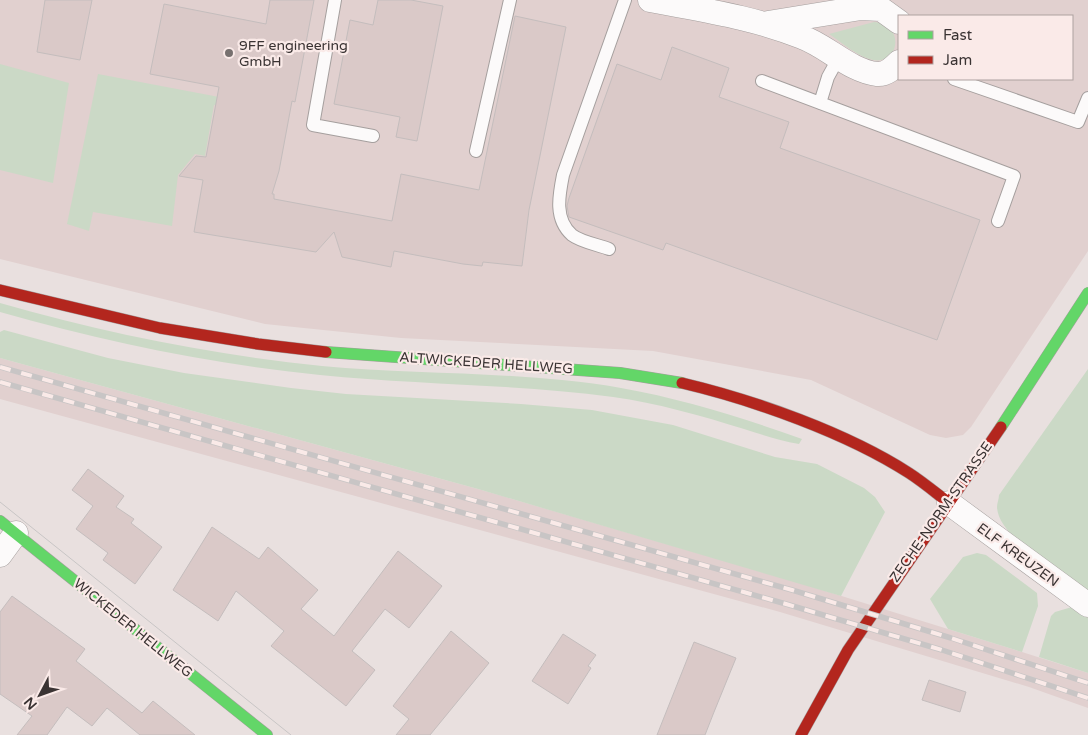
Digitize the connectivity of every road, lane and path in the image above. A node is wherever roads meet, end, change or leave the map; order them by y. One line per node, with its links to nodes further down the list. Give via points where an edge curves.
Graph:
1 (335, 0): 14 (lane, via 313,125)
2 (510, 0): 15 (lane)
3 (625, 0): 17 (lane, via 564,175 558,202 572,235)
4 (650, 0): 5 (street)
5 (689, 4): 7 (street)
6 (898, 21): 7 (street, via 882,9 861,8)
7 (766, 23): 8 (street, via 805,38)
8 (839, 57): 9 (street, via 860,70 879,74 892,70); 13 (lane, via 828,77)
9 (898, 63)
10 (957, 80): 12 (lane, via 1078,122)
11 (762, 81): 13 (lane)
12 (1088, 98)
13 (820, 103): 16 (lane, via 1014,176)
14 (373, 136)
15 (476, 151)
16 (998, 221)
17 (609, 249)
18 (0, 290): 20 (main road, ALTWICKEDER HELLWEG, via 160,328 258,344 357,355 620,373 676,382 723,393 865,448 910,473)
19 (1088, 294): 20 (main road, ZECHE-NORM-STRASSE)
20 (949, 503): 23 (street, ELF KREUZEN); 25 (main road, ZECHE-NORM-STRASSE, via 848,650)
21 (8, 527): 22 (street); 24 (main road, WICKEDER HELLWEG)
22 (0, 555)
23 (1088, 605)
24 (267, 735)
25 (801, 735)

